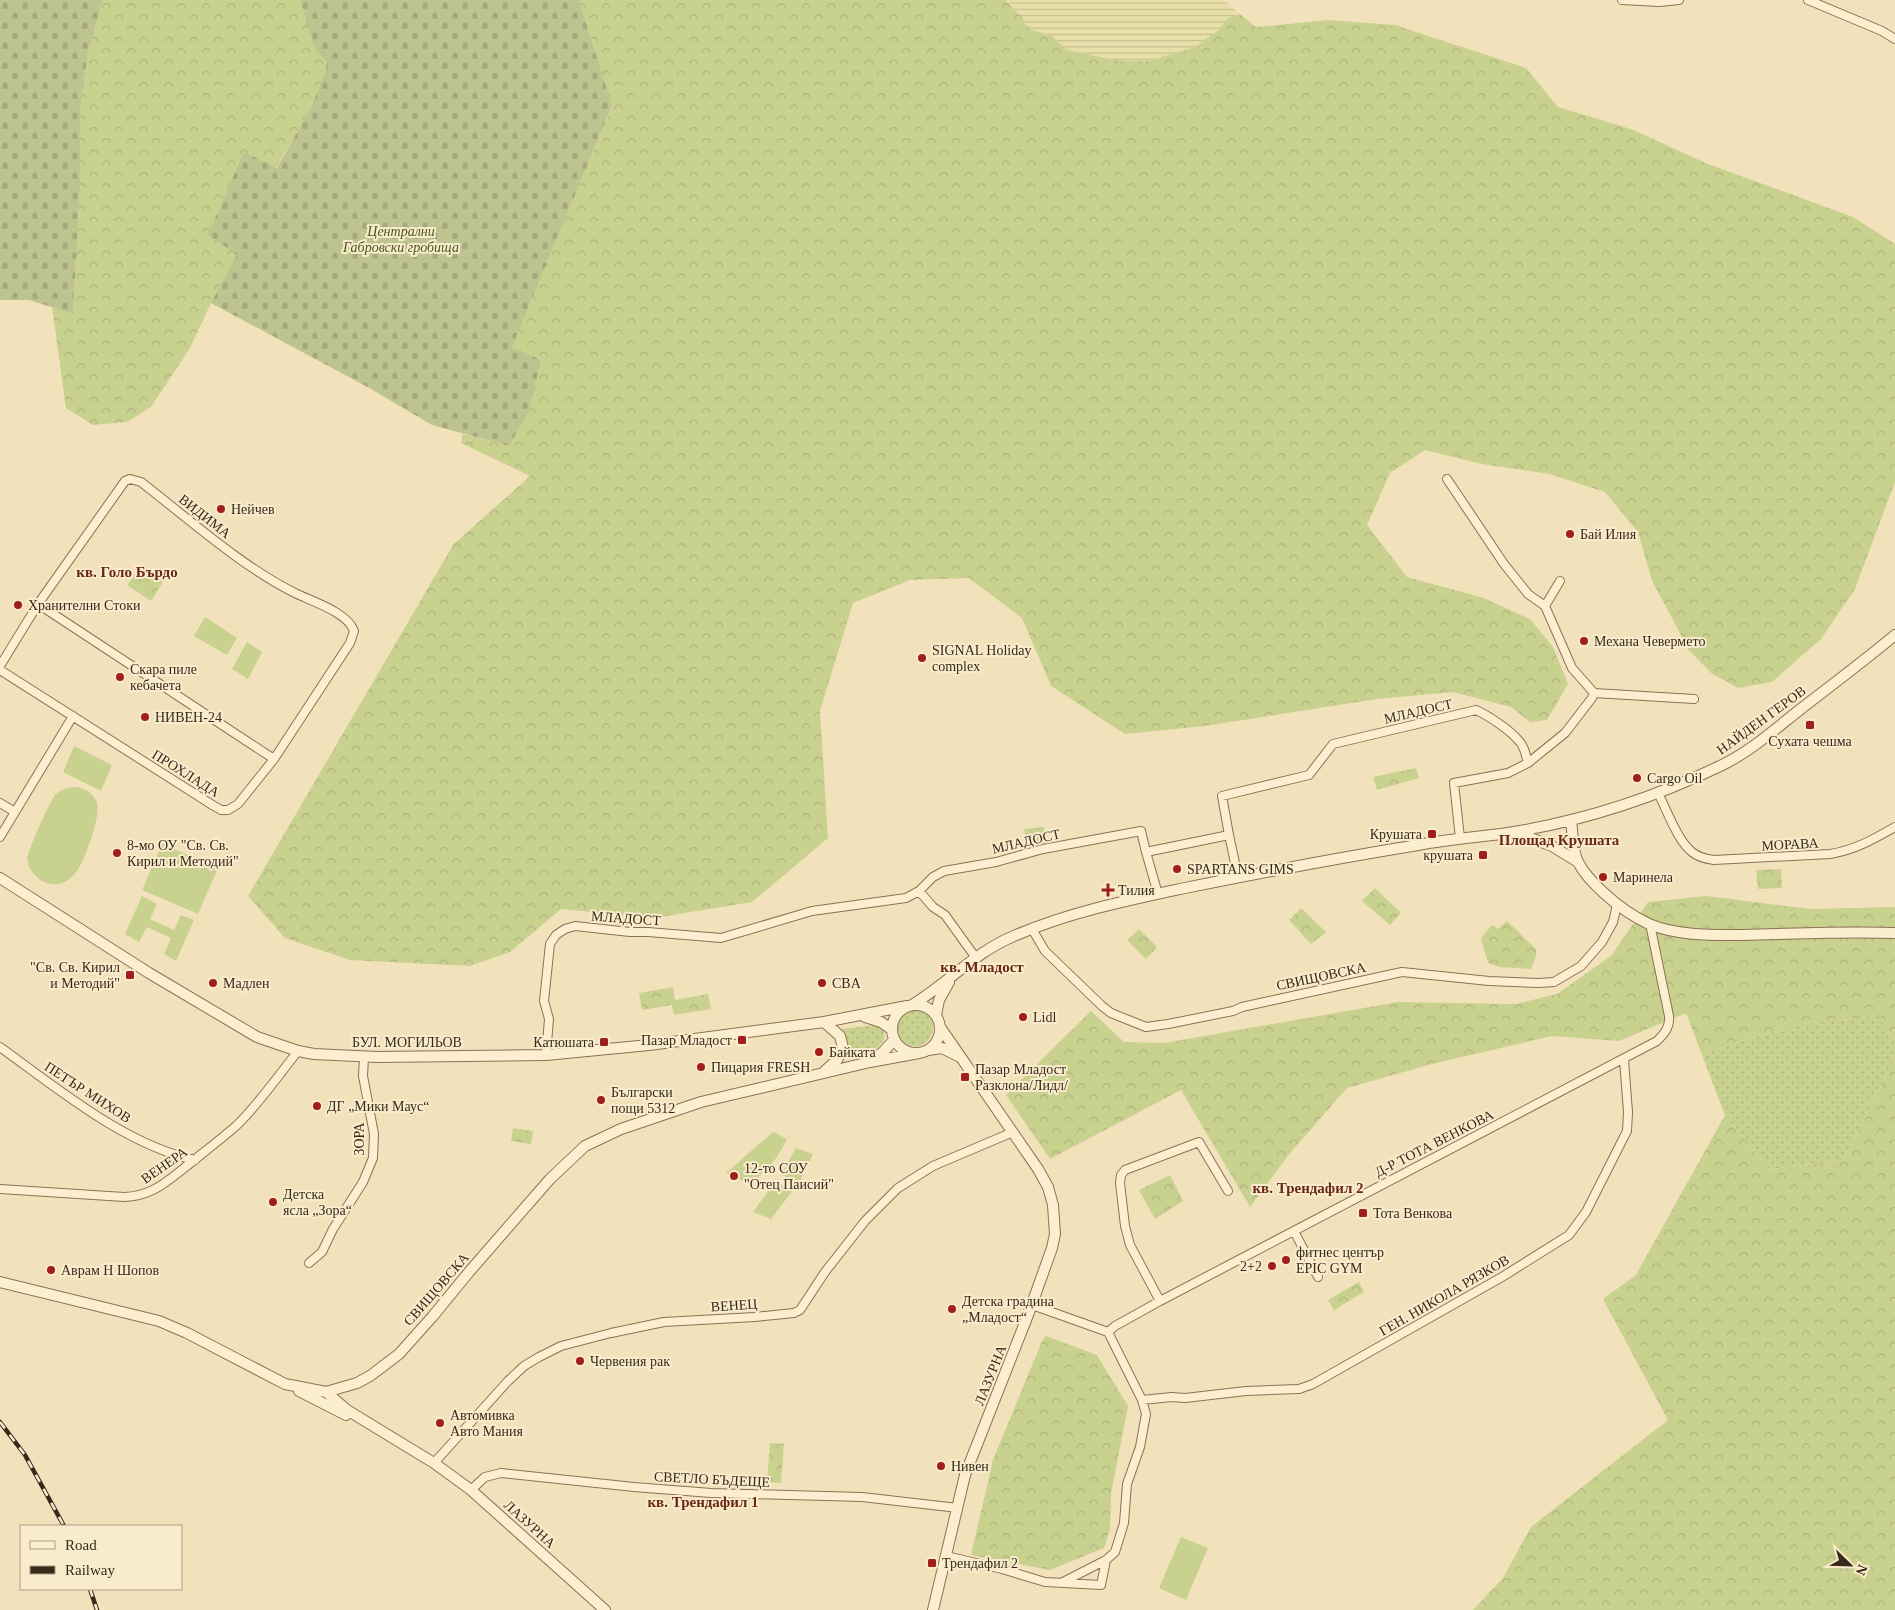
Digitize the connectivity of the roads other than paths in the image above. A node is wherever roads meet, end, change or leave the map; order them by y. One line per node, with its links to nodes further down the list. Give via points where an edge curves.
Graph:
1 (1622, 0): 2 (street)
2 (1679, 0)
3 (1808, 0): 4 (street)
4 (1895, 39)
5 (1447, 479): 8 (street, via 1504,564 1528,594)
6 (1560, 581): 8 (street)
7 (38, 604): 10 (street, ВИДИМА); 14 (street); 14 (street, ВИДИМА, via 125,481 141,482 232,552 288,590 345,618 352,626 354,631 350,643)
8 (1545, 606): 11 (street, via 1572,668)
9 (1895, 635): 16 (street, НАЙДЕН ГЕРОВ, via 1755,745 1722,766)
10 (0, 668): 13 (street, ПРОХЛАДА)
11 (1594, 693): 12 (street); 15 (street, via 1565,733)
12 (1694, 700)
13 (73, 716): 14 (street, ПРОХЛАДА, via 221,810 232,809 238,804); 18 (street)
14 (274, 758)
15 (1528, 764): 22 (street, МЛАДОСТ, via 1520,741 1476,710 1333,744 1309,775 1222,796); 24 (street, via 1508,773 1454,783)
16 (1658, 793): 19 (street, НАЙДЕН ГЕРОВ); 20 (street, МОРАВА, via 1685,844 1692,852 1714,860 1830,854 1857,848)
17 (0, 803): 18 (street)
18 (15, 812): 23 (street)
19 (1572, 821): 21 (street); 26 (street)
20 (1895, 827)
21 (1514, 832): 24 (street); 26 (street, via 1552,846)
22 (1229, 835): 25 (street); 27 (street)
23 (0, 837)
24 (1460, 838): 27 (street)
25 (1146, 852): 29 (street, МЛАДОСТ, via 1141,831 944,871); 30 (street)
26 (1578, 862): 31 (street, via 1588,877)
27 (1238, 877): 30 (street)
28 (0, 878): 44 (street, БУЛ. МОГИЛЬОВ, via 195,1001 258,1037)
29 (919, 891): 35 (street, via 945,916); 46 (street, МЛАДОСТ, via 906,898 812,911 721,938 575,926 565,929 556,934 550,944 544,1001 549,1019)
30 (1158, 894): 33 (street)
31 (1617, 905): 32 (street); 33 (street, СВИЩОВСКА, via 1613,922 1602,942 1581,966 1554,982 1489,981 1402,972 1233,1011 1146,1027 1102,1006 1045,951)
32 (1650, 924): 34 (street, via 1680,932 1713,934); 49 (street, Д-Р ТОТА ВЕНКОВА, via 1669,1024 1656,1041)
33 (1032, 929): 35 (street, via 1011,937)
34 (1895, 933)
35 (976, 958): 36 (street)
36 (952, 977): 37 (street); 38 (street, via 939,1000)
37 (909, 1006): 38 (street, via 924,1006); 39 (street, БУЛ. МОГИЛЬОВ); 42 (street, via 896,1015)
38 (936, 1015): 41 (street)
39 (859, 1016): 40 (street, БУЛ. МОГИЛЬОВ); 42 (street, БУЛ. МОГИЛЬОВ, via 875,1019)
40 (824, 1022): 46 (street, БУЛ. МОГИЛЬОВ); 51 (street, via 840,1036 843,1048 837,1060)
41 (940, 1026): 45 (street, via 937,1041); 47 (street, ЛАЗУРНА)
42 (893, 1034): 45 (street, via 902,1049 911,1053); 50 (street, СВИЩОВСКА, via 883,1052)
43 (0, 1047): 53 (street, ПЕТЪР МИХОВ, via 100,1117 141,1140 177,1156)
44 (298, 1051): 48 (street, БУЛ. МОГИЛЬОВ); 53 (street, ВЕНЕРА, via 237,1125)
45 (923, 1052): 47 (street, via 942,1048); 50 (street, СВИЩОВСКА)
46 (546, 1055): 48 (street, БУЛ. МОГИЛЬОВ)
47 (959, 1056): 52 (street, ЛАЗУРНА)
48 (364, 1057): 57 (street, ЗОРА, via 363,1076 374,1134 373,1158 364,1182 322,1252)
49 (1624, 1060): 56 (street, Д-Р ТОТА ВЕНКОВА); 65 (street, ГЕН. НИКОЛА РЯЗКОВ, via 1627,1131 1586,1212 1560,1242 1313,1384 1299,1389)
50 (870, 1062): 51 (street, СВИЩОВСКА)
51 (821, 1074): 64 (street, СВИЩОВСКА, via 701,1102 621,1129 585,1146 550,1180 399,1354 358,1383)
52 (1013, 1132): 61 (street, ЛАЗУРНА, via 1048,1187 1053,1205 1055,1234); 67 (street, ВЕНЕЦ, via 933,1166 898,1188 865,1221 800,1310 755,1317 664,1322 562,1346 524,1366)
53 (195, 1160): 54 (street, ВЕНЕРА, via 162,1185 137,1197)
54 (0, 1189)
55 (1228, 1191): 60 (street, via 1199,1142 1125,1170 1121,1175 1127,1236)
56 (1294, 1231): 58 (street); 60 (street, Д-Р ТОТА ВЕНКОВА)
57 (310, 1263)
58 (1318, 1277)
59 (0, 1282): 63 (street, СВИЩОВСКА, via 159,1321)
60 (1160, 1301): 62 (street, Д-Р ТОТА ВЕНКОВА)
61 (1032, 1305): 62 (street); 69 (street, ЛАЗУРНА, via 965,1475)
62 (1108, 1332): 65 (street)
63 (285, 1384): 64 (street, СВИЩОВСКА); 66 (street)
64 (326, 1392): 66 (street, via 346,1410)
65 (1142, 1400): 71 (street, via 1146,1414 1140,1447 1127,1484 1124,1523 1115,1552)
66 (397, 1441): 67 (street, ЛАЗУРНА)
67 (434, 1463): 68 (street, ЛАЗУРНА)
68 (471, 1490): 69 (street, СВЕТЛО БЪДЕЩЕ, via 485,1477 501,1472 634,1487 711,1493 862,1497); 73 (street, ЛАЗУРНА)
69 (958, 1508): 70 (street, ЛАЗУРНА)
70 (946, 1556): 72 (street, via 1045,1582); 74 (street, ЛАЗУРНА)
71 (1106, 1560): 72 (street); 72 (street, via 1101,1585)
72 (1062, 1582)
73 (605, 1610)
74 (934, 1610)

